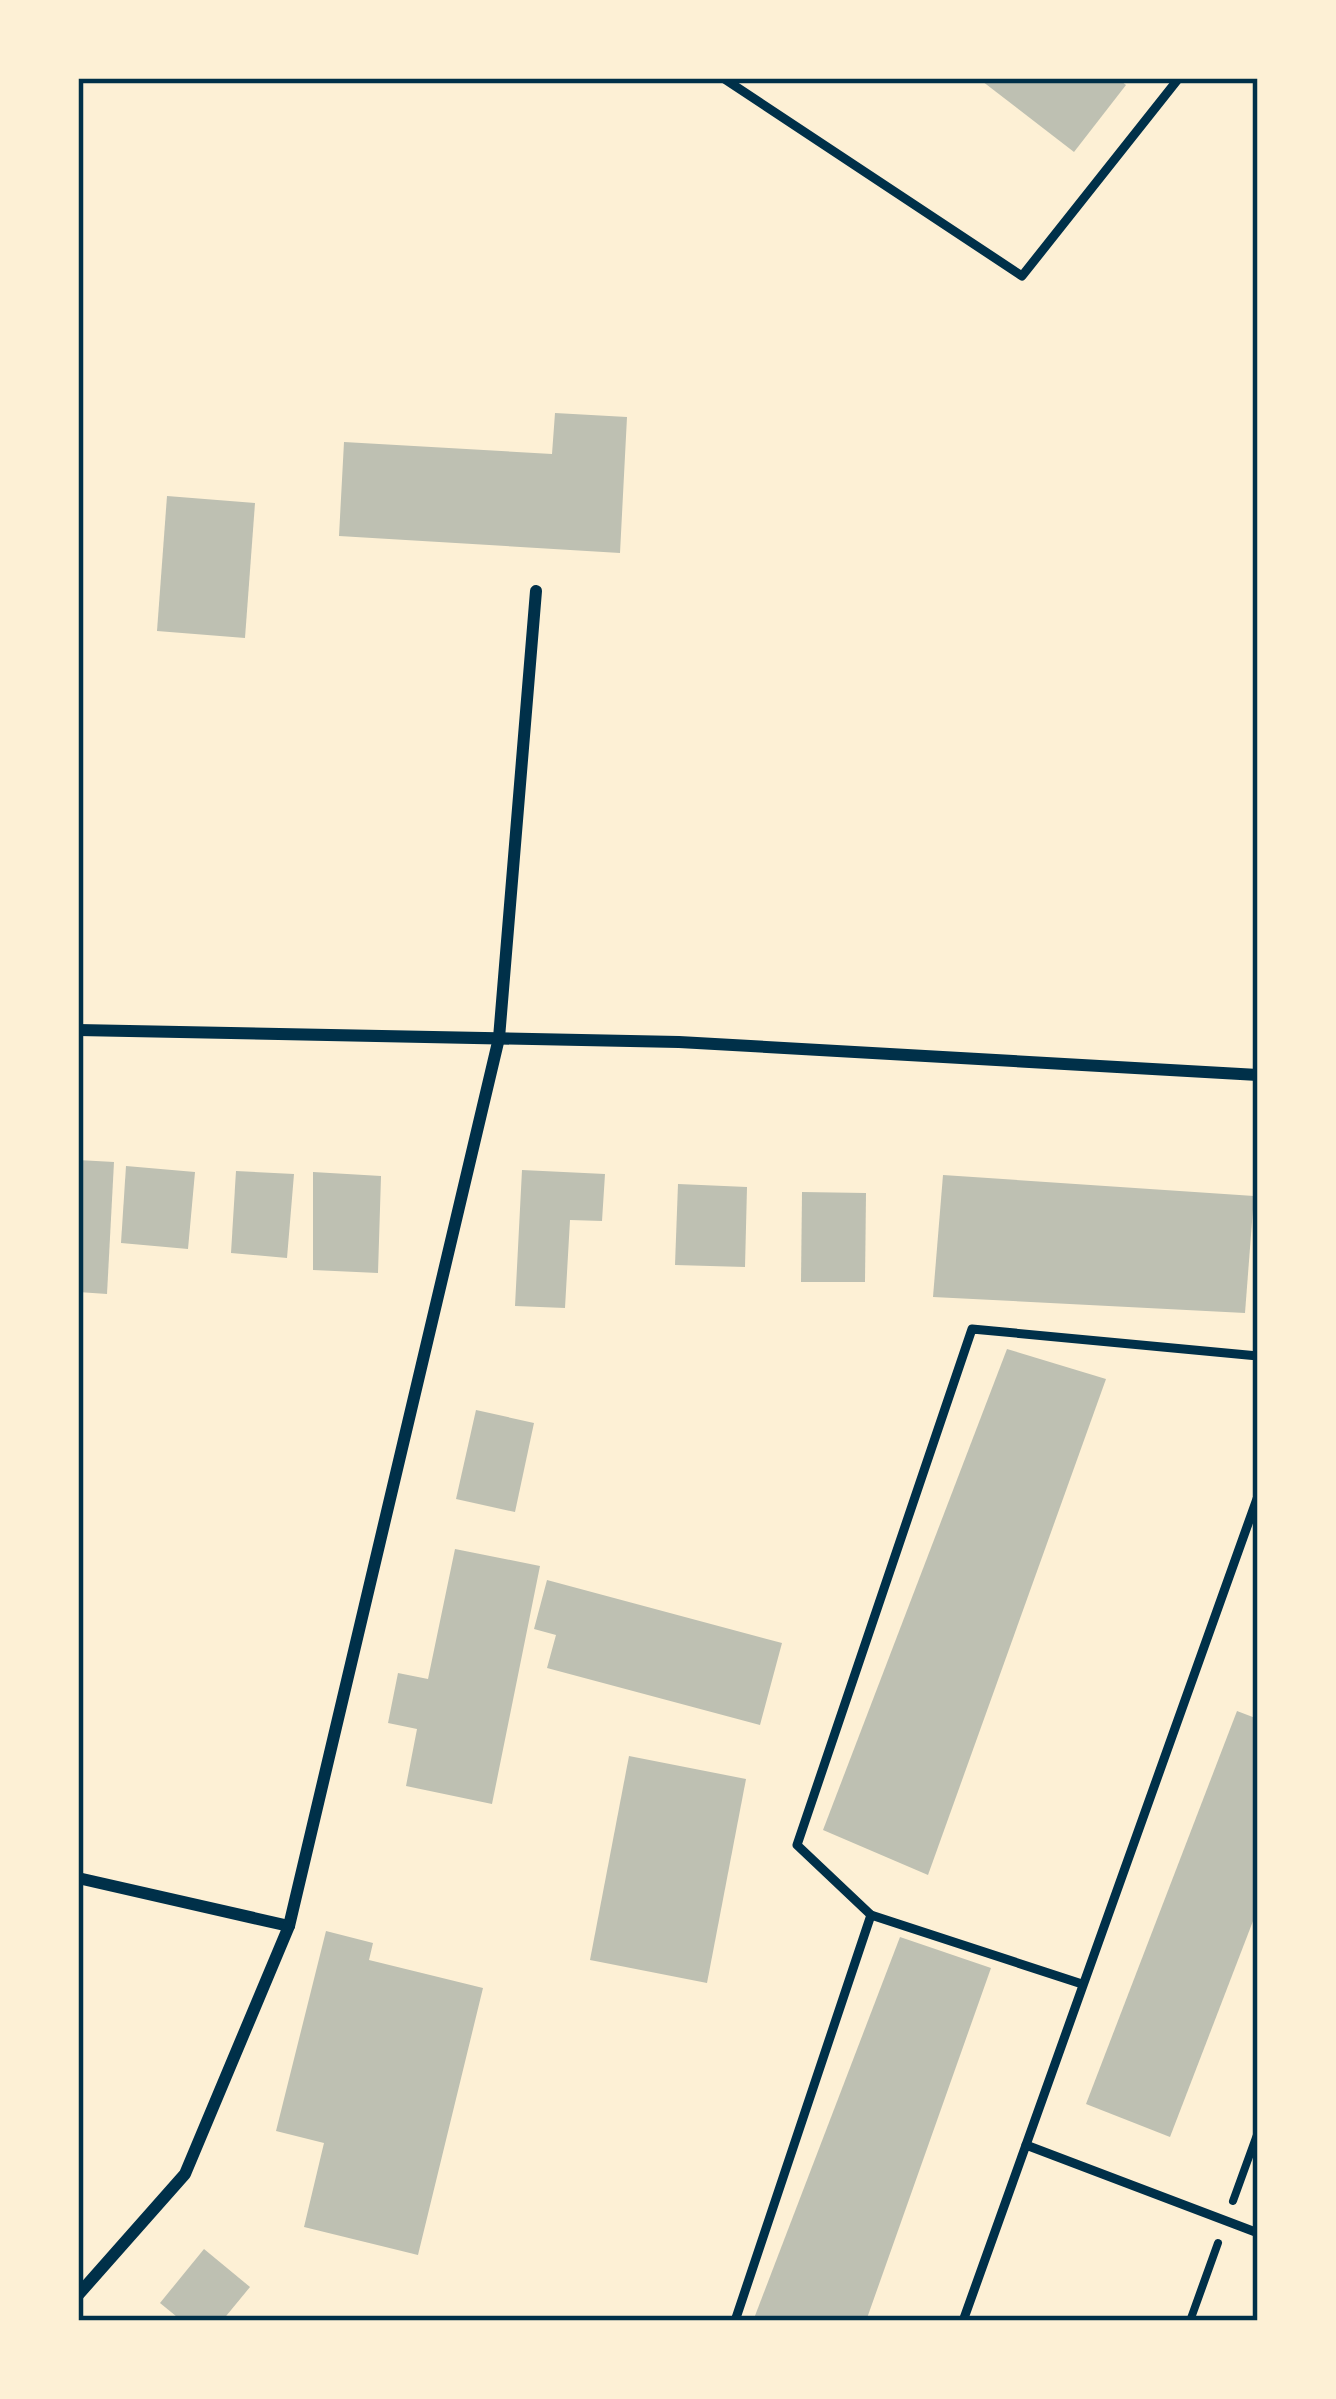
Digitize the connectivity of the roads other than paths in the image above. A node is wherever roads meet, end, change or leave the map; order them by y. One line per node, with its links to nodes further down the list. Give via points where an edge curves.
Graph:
1 (723, 78): 2 (lane, via 1022,276)
2 (1179, 78)
3 (536, 591): 5 (street)
4 (78, 1030): 5 (street)
5 (499, 1038): 6 (street); 11 (street)
6 (1258, 1075)
7 (1258, 1356): 10 (lane, via 972,1329 796,1845)
8 (1258, 1496): 12 (lane)
9 (78, 1878): 11 (street)
10 (871, 1915): 12 (lane); 16 (lane)
11 (289, 1926): 15 (street, via 185,2174)
12 (1082, 1984): 13 (lane)
13 (1026, 2145): 14 (lane); 17 (lane)
14 (1258, 2233)
15 (78, 2296)
16 (735, 2321)
17 (963, 2321)

